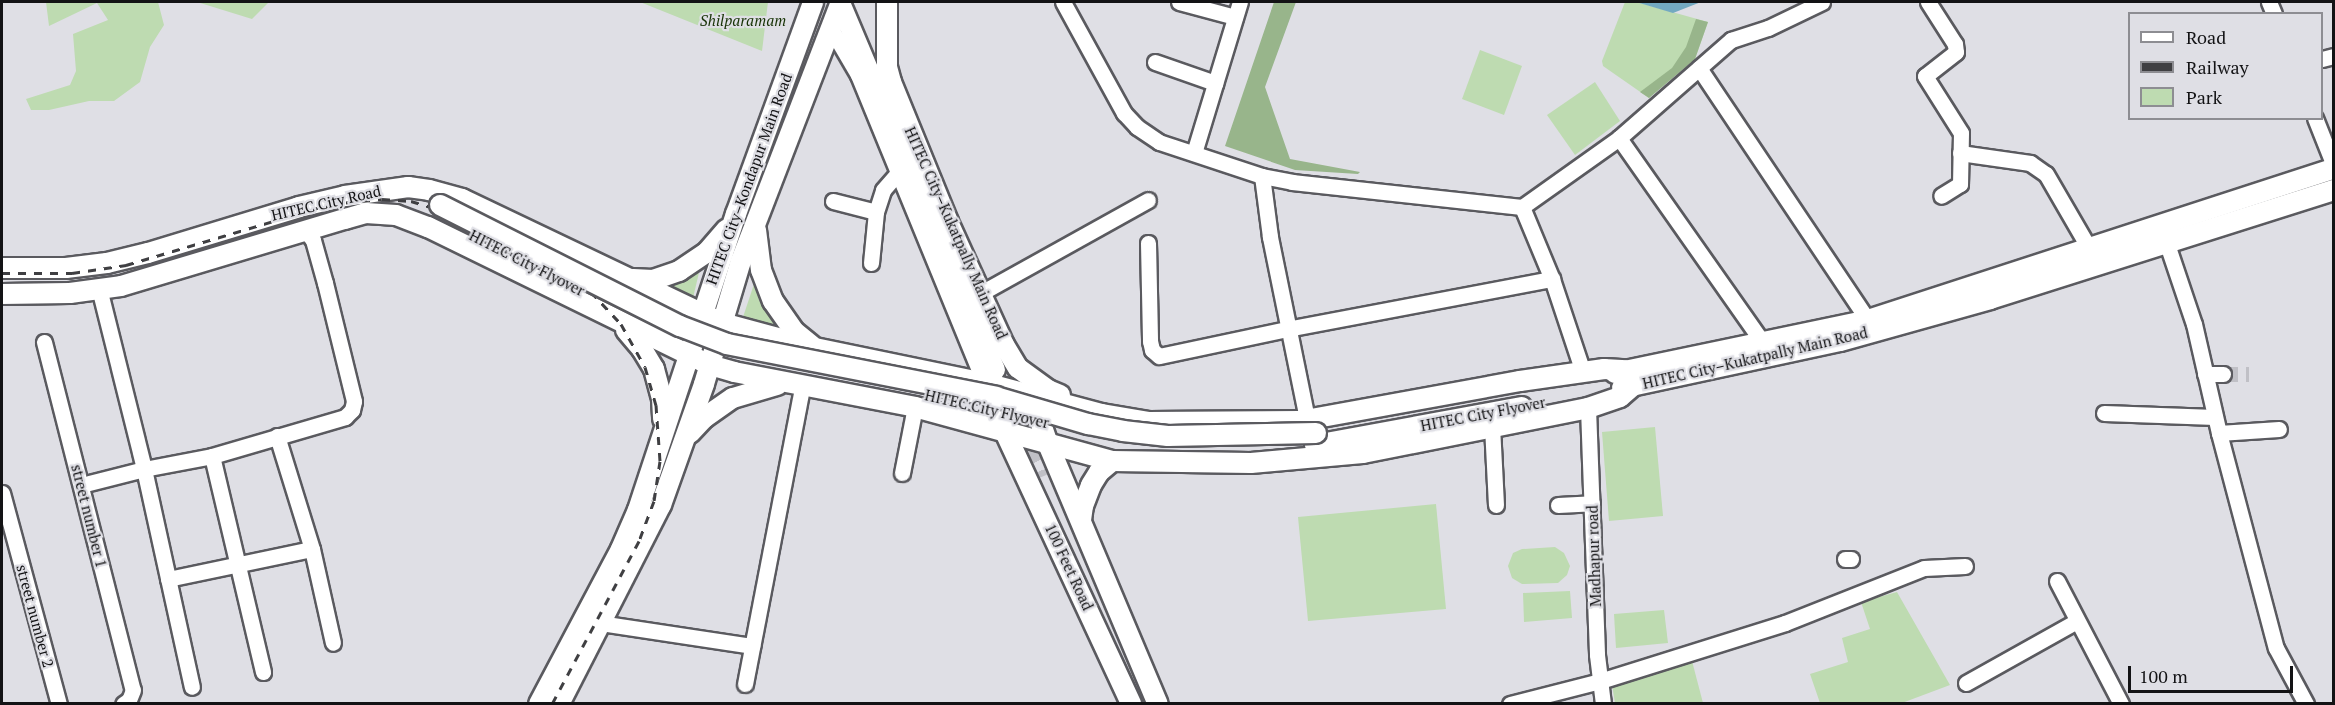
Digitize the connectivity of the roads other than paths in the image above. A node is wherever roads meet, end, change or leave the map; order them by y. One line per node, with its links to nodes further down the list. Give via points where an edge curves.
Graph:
1 (813, 2): 28 (main road, HITEC City–Kondapur Main Road)
2 (841, 2): 10 (main road); 56 (main road, 100 Feet Road)
3 (887, 2): 40 (main road, HITEC City–Kukatpally Main Road, via 887,67 891,82)
4 (1063, 2): 16 (street, via 1124,113 1159,142)
5 (1179, 2): 9 (street)
6 (1240, 2): 9 (street)
7 (1822, 2): 12 (street, via 1768,28 1731,40)
8 (1928, 2): 17 (street, via 1956,52 1925,76 1961,133)
9 (1235, 17): 13 (street)
10 (830, 27): 19 (street, via 858,75); 29 (main road)
11 (1155, 62): 13 (street)
12 (1699, 68): 15 (street); 45 (street)
13 (1215, 83): 16 (street)
14 (2316, 120): 18 (street)
15 (1619, 138): 26 (street); 49 (street)
16 (1194, 153): 20 (street)
17 (1960, 153): 22 (street, via 1960,184); 33 (street, via 2030,163 2046,174)
18 (2334, 168): 33 (main road, HITEC City–Kukatpally Main Road)
19 (898, 173): 27 (street, via 883,190); 56 (street)
20 (1262, 176): 26 (street); 47 (street)
21 (2334, 190): 32 (main road, HITEC City–Kukatpally Main Road)
22 (1941, 196)
23 (1148, 200): 40 (street)
24 (833, 201): 27 (street)
25 (366, 204): 30 (main road, HITEC City Road); 35 (main road, HITEC City Road, via 408,187 448,194); 36 (main road, HITEC City Road, via 345,196 107,263 66,268); 42 (main road, HITEC City Road, via 428,227); 57 (main road, HITEC City Flyover, bridge, via 399,194 711,338 996,397 1088,424 1168,436 1316,434 1443,416)
26 (1522, 207): 38 (street)
27 (876, 212): 34 (street)
28 (736, 214): 37 (main road, via 719,240 693,262 653,280); 43 (main road, HITEC City–Kondapur Main Road)
29 (756, 221): 46 (main road); 50 (main road, via 759,262 772,300 795,332)
30 (305, 230): 39 (main road, HITEC City Road, via 121,286); 71 (street, via 313,240 354,401 345,417)
31 (1148, 243): 47 (street, via 1150,341 1159,356)
32 (2167, 244): 54 (street, via 2184,290); 57 (main road, HITEC City–Kukatpally Main Road, via 1840,341)
33 (2090, 250): 45 (main road, HITEC City–Kukatpally Main Road)
34 (871, 263)
35 (599, 264): 37 (main road, HITEC City Road); 42 (main road, via 600,287)
36 (2, 267)
37 (630, 279): 43 (main road, HITEC City Road)
38 (1552, 279): 47 (street); 53 (street)
39 (99, 288): 41 (main road, HITEC City Road, via 70,293); 76 (street)
40 (981, 292): 63 (main road, HITEC City–Kukatpally Main Road, via 1018,368 1048,390)
41 (2, 294)
42 (584, 304): 44 (main road, HITEC City Road)
43 (702, 315): 46 (main road, HITEC City Road); 51 (main road, HITEC City–Kondapur Main Road)
44 (612, 319): 51 (main road, HITEC City Road); 69 (main road, via 642,349 654,369 662,402)
45 (1868, 320): 49 (main road, HITEC City–Kukatpally Main Road)
46 (722, 323): 50 (main road, HITEC City Road); 52 (main road)
47 (1287, 329): 65 (street)
48 (44, 342): 100 (street, street number 1, via 133,690)
49 (1762, 343): 57 (main road, HITEC City–Kukatpally Main Road)
50 (815, 348): 56 (main road, HITEC City–Kukatpally Main Road)
51 (688, 356): 52 (main road, HITEC City–Kukatpally Main Road); 69 (main road, HITEC City–Kondapur Main Road)
52 (710, 365): 58 (main road, HITEC City–Kukatpally Main Road); 72 (main road)
53 (1582, 372): 57 (main road, HITEC City–Kukatpally Main Road, via 1614,369); 65 (main road, HITEC City–Kukatpally Main Road)
54 (2205, 374): 55 (street); 64 (street)
55 (2223, 374)
56 (987, 375): 59 (main road, HITEC City–Kukatpally Main Road); 68 (main road, 100 Feet Road)
57 (1630, 378): 61 (main road, HITEC City–Kukatpally Main Road, via 1620,397)
58 (803, 384): 60 (main road, HITEC City–Kukatpally Main Road); 72 (main road, via 773,385 733,398 704,418); 93 (street)
59 (1030, 394): 63 (main road, HITEC City–Kukatpally Main Road); 73 (main road, 100 Feet Road)
60 (915, 407): 68 (main road, HITEC City–Kukatpally Main Road); 77 (street)
61 (1588, 408): 66 (main road, HITEC City–Kukatpally Main Road); 81 (street, Madhapur road)
62 (2104, 413): 64 (street)
63 (1102, 414): 65 (main road, HITEC City–Kukatpally Main Road, via 1149,422)
64 (2215, 417): 70 (street)
65 (1307, 419)
66 (1492, 426): 75 (main road, HITEC City–Kukatpally Main Road, via 1364,453 1251,463); 82 (street)
67 (2279, 429): 70 (street)
68 (1005, 432): 73 (main road, HITEC City–Kukatpally Main Road); 103 (main road, 100 Feet Road)
69 (662, 433): 101 (main road, HITEC City–Kondapur Main Road, via 632,527)
70 (2219, 434): 109 (street, via 2276,648)
71 (277, 436): 74 (street); 85 (street)
72 (686, 437): 91 (main road, via 657,514)
73 (1048, 444): 75 (main road, HITEC City–Kukatpally Main Road); 84 (main road, 100 Feet Road)
74 (212, 456): 76 (street); 86 (street)
75 (1112, 461): 84 (main road, via 1098,472 1091,485)
76 (144, 469): 79 (street); 88 (street)
77 (902, 473)
78 (1041, 477): 104 (main road)
79 (89, 483)
80 (2, 493): 99 (street, street number 2)
81 (1592, 503): 83 (street); 95 (street, Madhapur road)
82 (1496, 505)
83 (1558, 505)
84 (1081, 520): 105 (main road, 100 Feet Road)
85 (312, 549): 86 (street); 92 (street)
86 (238, 564): 88 (street); 94 (street)
87 (1965, 566): 95 (street, via 1924,568 1785,623)
88 (168, 579): 98 (street)
89 (2057, 581): 90 (street)
90 (2077, 621): 96 (street); 108 (street)
91 (600, 623): 93 (street); 102 (main road)
92 (333, 643)
93 (752, 646): 97 (street)
94 (263, 672)
95 (1600, 681): 106 (street); 107 (street, Madhapur road)
96 (1966, 683)
97 (745, 684)
98 (192, 687)
99 (59, 704)
100 (123, 704)
101 (539, 704)
102 (559, 704)
103 (1131, 704)
104 (1142, 704)
105 (1158, 704)
106 (1510, 704)
107 (1603, 704)
108 (2121, 704)
109 (2306, 704)

